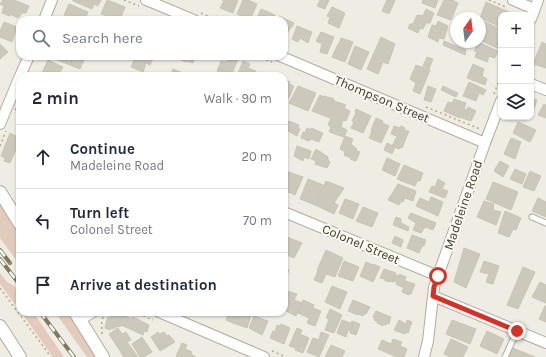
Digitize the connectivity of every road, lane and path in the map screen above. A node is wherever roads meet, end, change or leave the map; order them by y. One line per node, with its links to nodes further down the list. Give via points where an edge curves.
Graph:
1 (52, 0): 5 (street)
2 (146, 0): 6 (street)
3 (513, 0): 4 (street)
4 (534, 9)
5 (46, 16)
6 (184, 16)
7 (288, 59): 15 (street, Thompson Street)
8 (27, 60): 9 (street)
9 (22, 72)
10 (534, 85): 11 (street)
11 (546, 90)
12 (16, 103): 14 (street)
13 (498, 109): 15 (street, Madeleine Road)
14 (0, 124)
15 (485, 143): 21 (street, Madeleine Road)
16 (0, 192): 19 (street)
17 (288, 214): 21 (street, Colonel Street)
18 (532, 217): 20 (lane)
19 (16, 218)
20 (546, 223)
21 (438, 276): 23 (street, Madeleine Road)
22 (0, 288): 24 (path)
23 (433, 296): 30 (street); 37 (street, Madeleine Road)
24 (16, 310)
25 (21, 316): 34 (path)
26 (77, 316): 35 (street)
27 (104, 316): 31 (path)
28 (168, 316): 36 (street)
29 (0, 326): 33 (street)
30 (517, 331): 32 (street); 38 (lane)
31 (102, 334)
32 (546, 343)
33 (20, 357)
34 (51, 357)
35 (103, 357)
36 (264, 357)
37 (424, 357)
38 (505, 357)

